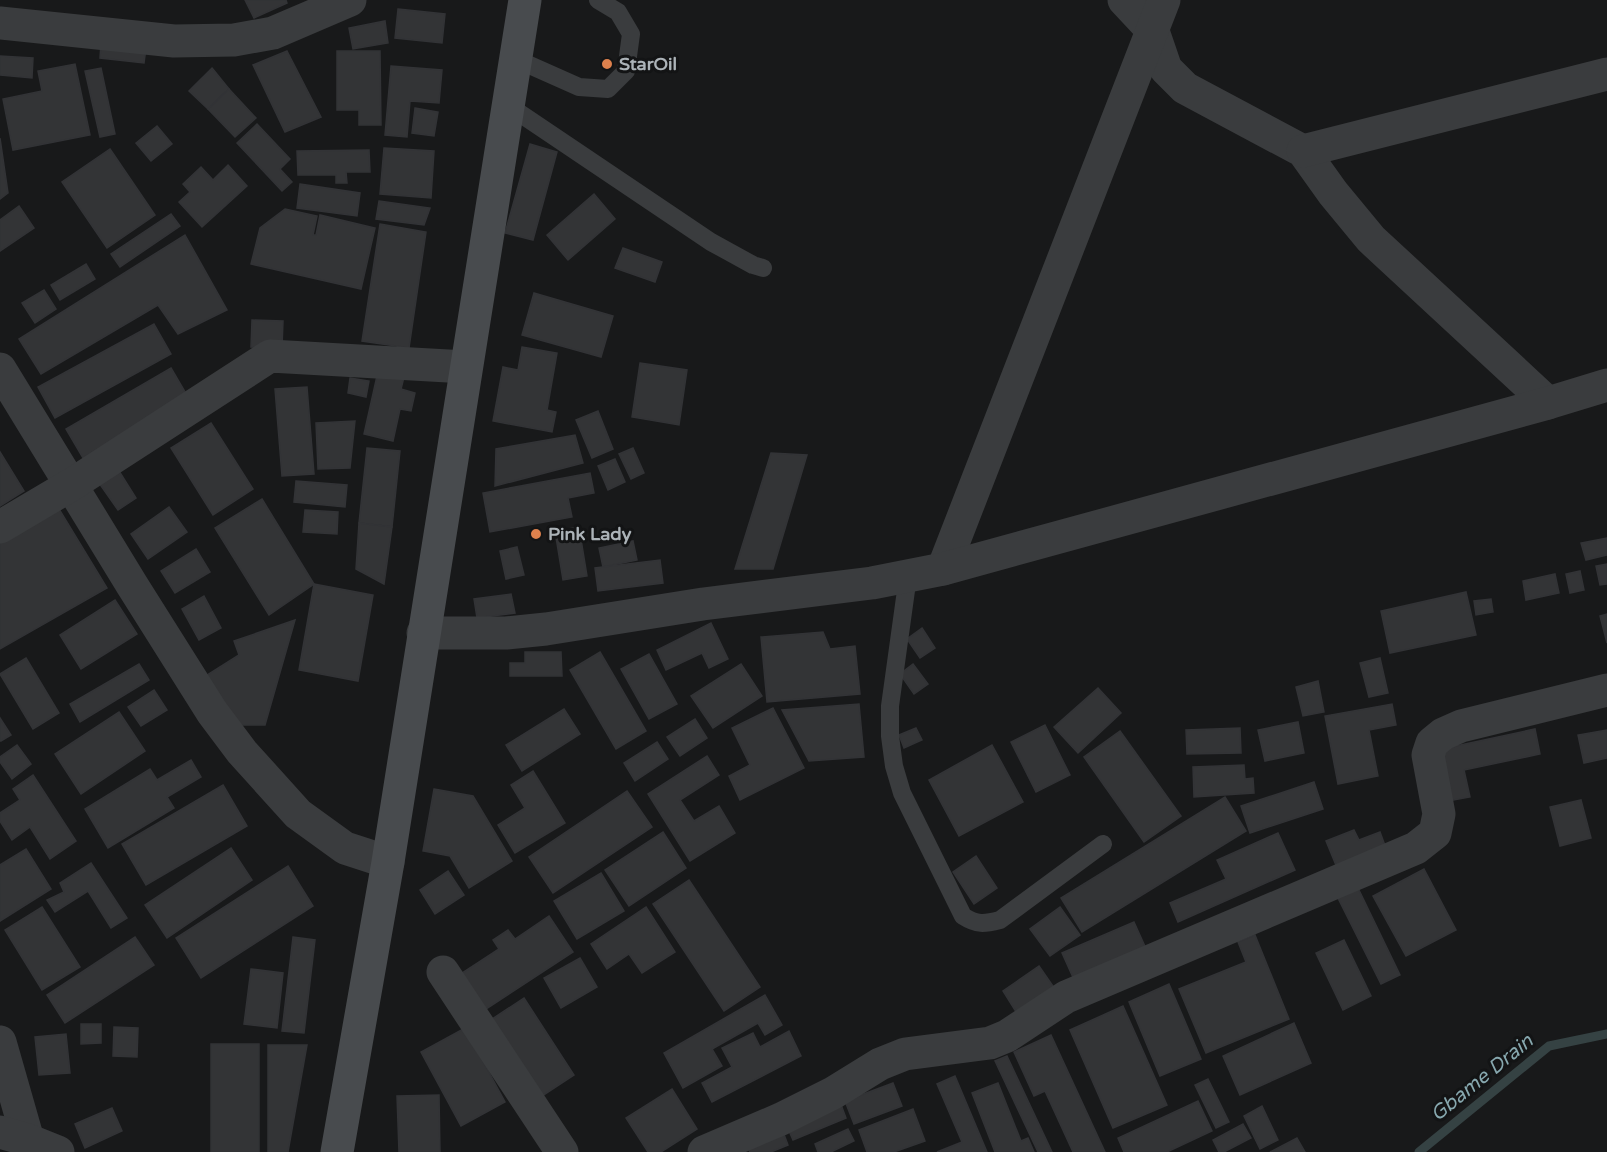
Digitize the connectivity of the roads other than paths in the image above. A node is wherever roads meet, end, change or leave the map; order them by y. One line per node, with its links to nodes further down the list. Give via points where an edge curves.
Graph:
1 (32, 0): 8 (street)
2 (350, 0): 8 (street, via 273,33 234,40 174,41)
3 (525, 0): 10 (main road)
4 (598, 0): 10 (lane, via 618,12 631,34 626,71 608,89 579,87)
5 (1124, 0): 9 (street)
6 (1164, 0): 9 (street)
7 (0, 23): 8 (street)
8 (53, 28)
9 (1153, 31): 13 (street, via 1166,69 1185,88); 21 (street)
10 (516, 59): 12 (main road)
11 (1607, 74): 13 (street)
12 (509, 106): 14 (lane, via 711,242); 15 (main road)
13 (1303, 152): 18 (street, via 1371,239)
14 (763, 268)
15 (466, 367): 19 (street, via 270,356); 23 (main road)
16 (0, 369): 19 (street)
17 (1607, 385): 18 (street)
18 (1548, 403): 21 (street)
19 (71, 484): 20 (street); 26 (street, via 212,712 242,752 298,814 345,848)
20 (0, 527)
21 (943, 569): 22 (street)
22 (908, 576): 23 (street, via 546,630); 25 (lane, via 890,706 894,766 902,793 963,916 973,923 1000,920)
23 (423, 633): 26 (main road)
24 (1607, 690): 33 (street, via 1461,726 1432,742 1428,755 1439,814 1435,833 1416,848 1066,997 1007,1036 990,1043 905,1053 781,1119)
25 (1103, 844)
26 (388, 862): 31 (main road)
27 (443, 972): 32 (street)
28 (0, 1042): 29 (street)
29 (14, 1136): 30 (street)
30 (58, 1152)
31 (337, 1152)
32 (562, 1152)
33 (704, 1152)

